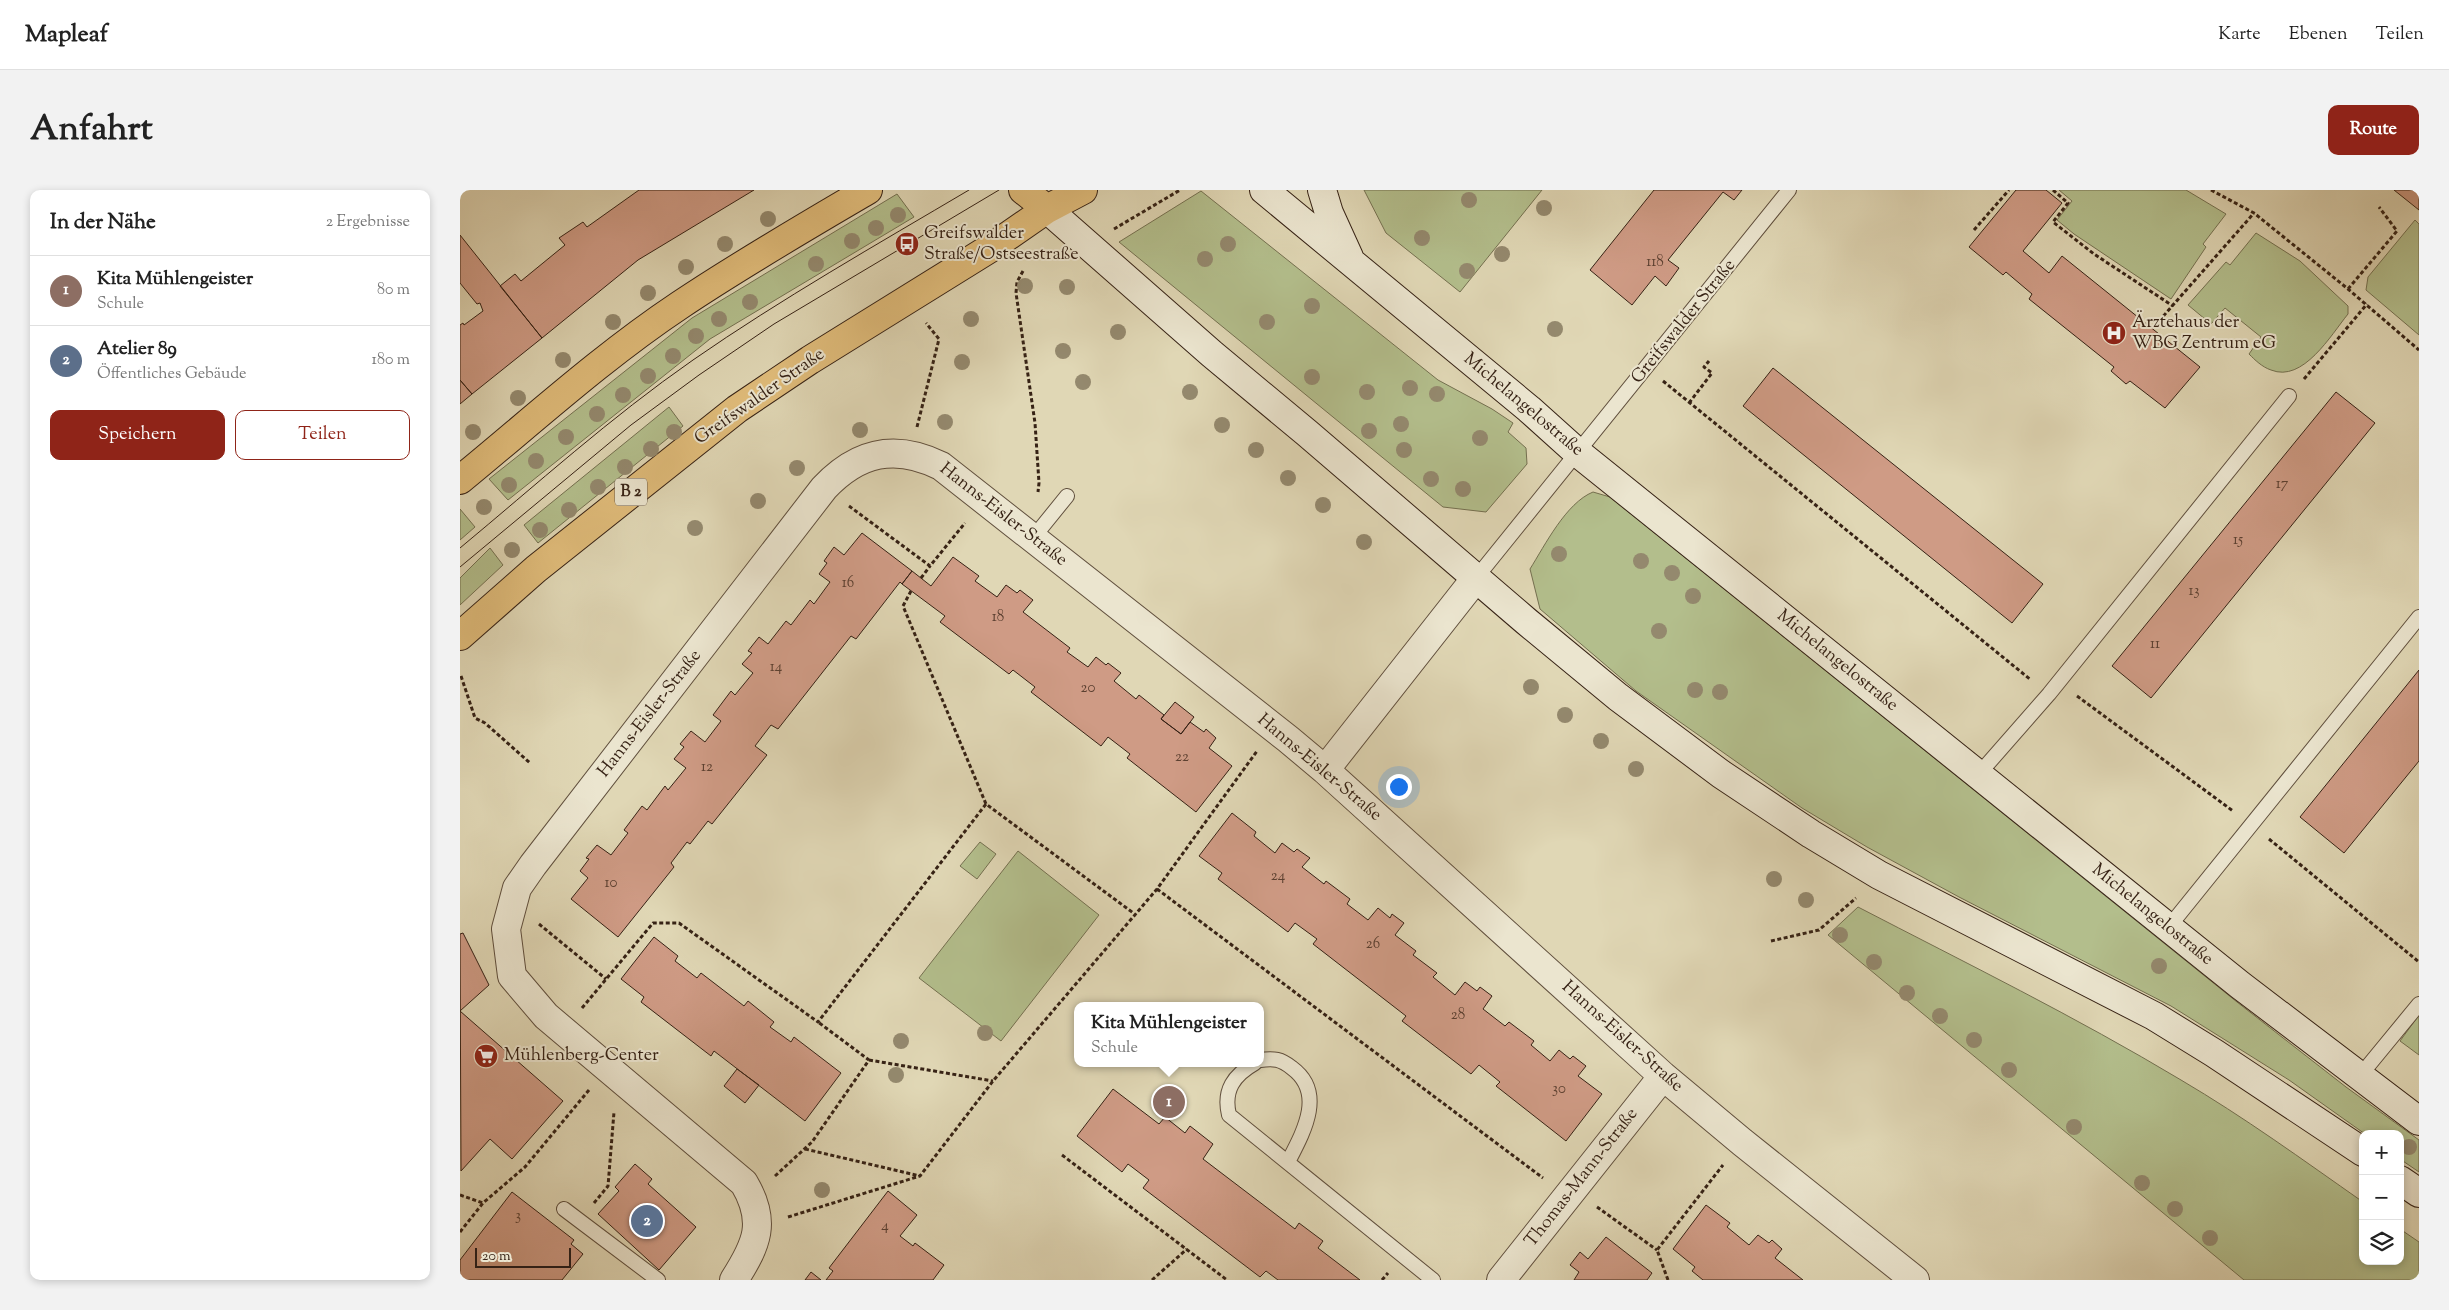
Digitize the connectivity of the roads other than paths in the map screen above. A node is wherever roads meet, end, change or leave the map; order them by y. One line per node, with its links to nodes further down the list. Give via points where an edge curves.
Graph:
1 (868, 190): 11 (main road, via 679,305)
2 (1024, 190): 7 (main road)
3 (1083, 190): 7 (main road, Greifswalder Straße / B 2)
4 (1264, 190): 8 (main road, Michelangelostraße)
5 (1322, 190): 8 (main road)
6 (1789, 190): 10 (lane, Greifswalder Straße)
7 (1047, 209): 14 (main road); 16 (main road, Greifswalder Straße / B 2, via 737,409 536,569)
8 (1352, 263): 10 (main road, Michelangelostraße)
9 (2289, 396): 18 (lane, via 2049,694)
10 (1578, 453): 14 (lane, Greifswalder Straße); 18 (main road, Michelangelostraße)
11 (460, 480)
12 (1067, 496): 13 (lane)
13 (1032, 538): 17 (main road, Hanns-Eisler-Straße); 32 (main road, Hanns-Eisler-Straße, via 941,466 910,454 888,453 867,457 839,472 517,888 506,929 512,976 546,1016 733,1172 752,1196 758,1227 755,1243)
14 (1476, 578): 17 (main road); 26 (main road, via 1618,697 1721,774 1811,834 1879,875 2154,1016)
15 (2419, 617): 19 (lane)
16 (460, 636)
17 (1326, 770): 23 (main road, Hanns-Eisler-Straße)
18 (1978, 775): 19 (main road, Michelangelostraße)
19 (2168, 928): 24 (main road, Michelangelostraße)
20 (2419, 1004): 24 (lane)
21 (1264, 1059): 27 (lane, via 1274,1058 1286,1063 1303,1076 1310,1095 1304,1131)
22 (1250, 1067): 27 (lane, via 1233,1079 1227,1095 1229,1115)
23 (1663, 1076): 34 (main road, Thomas-Mann-Straße); 35 (main road, Hanns-Eisler-Straße)
24 (2359, 1077): 25 (main road, Michelangelostraße)
25 (2419, 1121)
26 (2359, 1149)
27 (1288, 1162): 33 (lane)
28 (2404, 1183): 29 (main road)
29 (2419, 1193)
30 (564, 1209): 31 (lane)
31 (658, 1280)
32 (734, 1280)
33 (1433, 1280)
34 (1501, 1280)
35 (1915, 1280)

